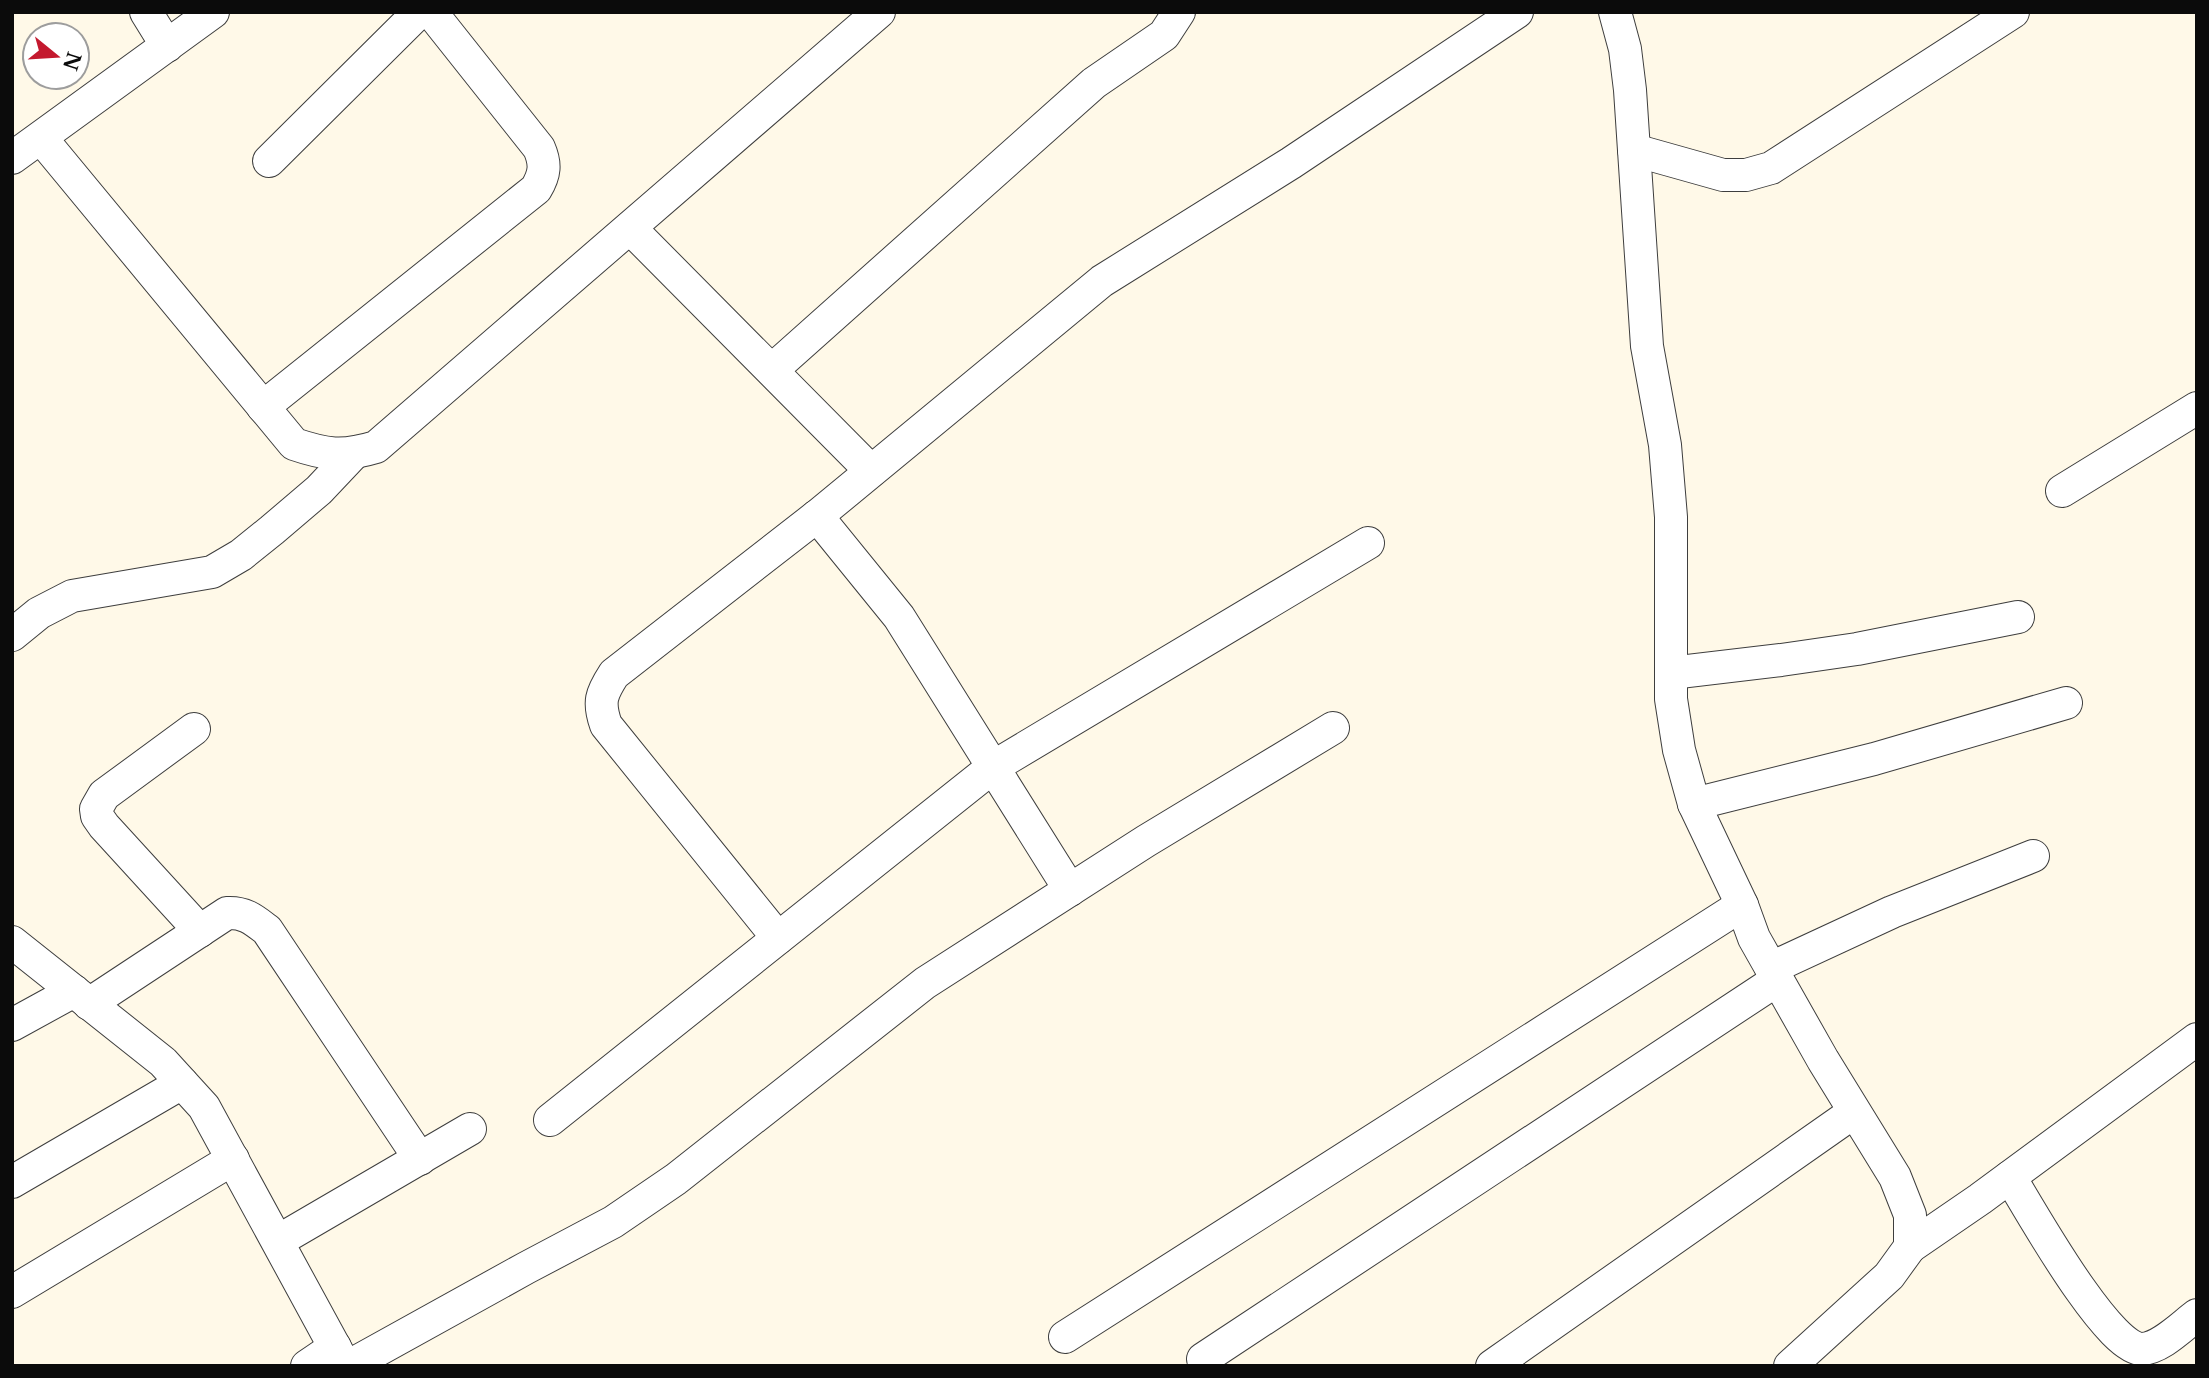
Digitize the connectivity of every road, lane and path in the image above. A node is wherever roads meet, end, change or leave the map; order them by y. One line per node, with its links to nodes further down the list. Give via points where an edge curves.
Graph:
1 (146, 12): 10 (street)
2 (213, 12): 10 (street)
3 (419, 12): 14 (street)
4 (431, 12): 17 (street, via 538,148 545,162 543,177 536,189)
5 (879, 12): 15 (street)
6 (1179, 12): 16 (street, via 1164,35 1094,83)
7 (1517, 12): 20 (street, via 1291,163 1102,281)
8 (1615, 12): 12 (street, via 1625,49)
9 (2013, 12): 12 (street, via 1772,169 1723,175)
10 (167, 46): 11 (street)
11 (41, 138): 13 (street); 17 (street)
12 (1634, 150): 26 (street, via 1647,346 1665,445 1671,517)
13 (12, 158)
14 (269, 161)
15 (630, 228): 16 (street); 19 (street, via 376,447)
16 (772, 370): 20 (street)
17 (263, 407): 19 (street, via 294,444 318,452)
18 (2197, 408): 21 (street)
19 (353, 454): 25 (street, via 272,530 212,572 72,596 39,613)
20 (871, 471): 22 (street)
21 (2062, 491)
22 (817, 516): 30 (street, via 899,617); 36 (street, via 614,674 603,692 600,709 606,725)
23 (1368, 543): 30 (street)
24 (2018, 617): 26 (street, via 1857,649)
25 (12, 635)
26 (1671, 673): 31 (street, via 1679,750)
27 (2066, 703): 31 (street, via 1874,759)
28 (1334, 728): 33 (street)
29 (194, 729): 35 (street, via 104,795 96,809 104,826)
30 (993, 767): 33 (street); 36 (street)
31 (1694, 804): 34 (street)
32 (2033, 856): 38 (street, via 1892,912)
33 (1070, 890): 56 (street, via 925,983 676,1179 613,1223)
34 (1742, 905): 38 (street); 54 (street)
35 (200, 931): 39 (street); 46 (street, via 238,912 267,930)
36 (778, 938): 44 (street)
37 (12, 942): 39 (street)
38 (1774, 974): 43 (street); 55 (street)
39 (81, 997): 40 (street); 42 (street, via 163,1062)
40 (12, 1025)
41 (2197, 1039): 48 (street)
42 (182, 1083): 47 (street, via 204,1107); 49 (street)
43 (1854, 1112): 51 (street, via 1900,1189 1910,1215); 58 (street)
44 (550, 1120)
45 (470, 1129): 46 (street)
46 (420, 1158): 50 (street)
47 (233, 1159): 50 (street); 52 (street)
48 (2010, 1177): 51 (street); 53 (street, via 2085,1297 2124,1342 2145,1349)
49 (12, 1182)
50 (278, 1241): 56 (street)
51 (1910, 1247): 59 (street, via 1889,1276)
52 (12, 1292)
53 (2197, 1315)
54 (1065, 1337)
55 (1203, 1359)
56 (343, 1360): 57 (street)
57 (307, 1366)
58 (1492, 1366)
59 (1790, 1366)

